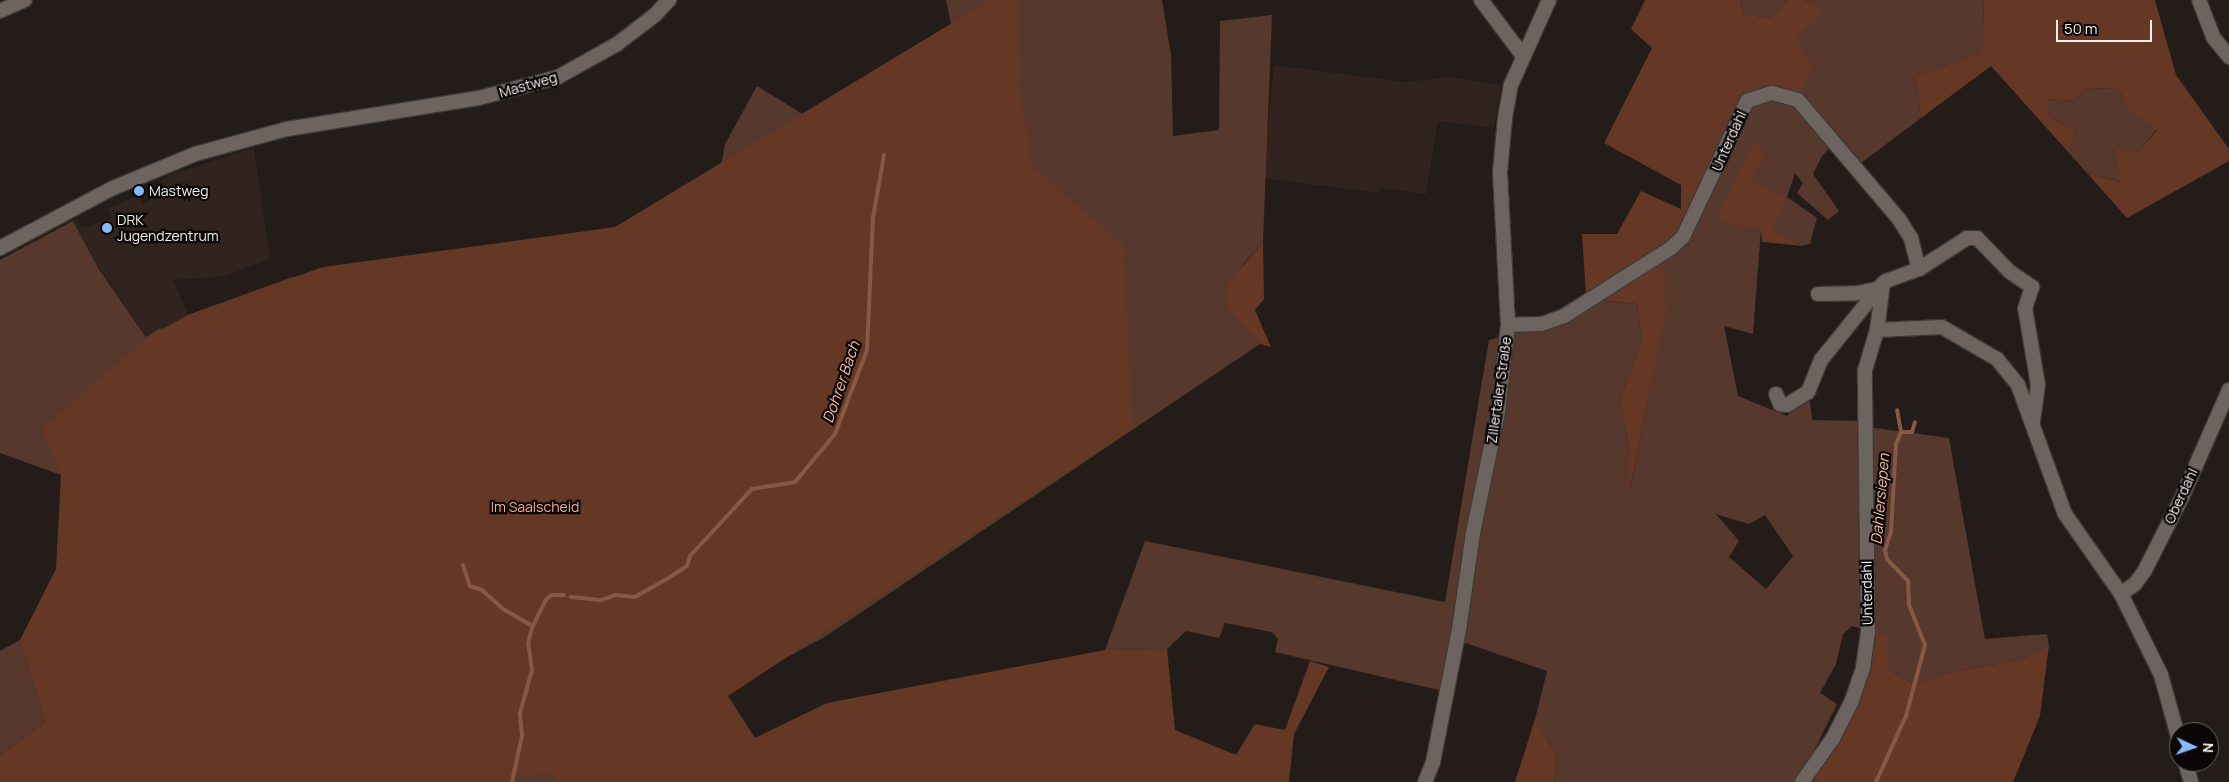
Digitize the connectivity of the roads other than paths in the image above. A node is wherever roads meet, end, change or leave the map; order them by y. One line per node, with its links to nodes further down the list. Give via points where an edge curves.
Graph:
1 (24, 0): 6 (street)
2 (669, 0): 9 (street, Mastweg, via 623,40 558,77 479,98 287,129 195,154 113,188)
3 (1481, 0): 7 (street)
4 (1549, 0): 7 (street, Zillertaler Straße)
5 (2199, 0): 8 (street, via 2213,37)
6 (0, 11)
7 (1523, 56): 13 (street, Zillertaler Straße, via 1511,85 1500,172)
8 (2229, 57)
9 (0, 248)
10 (1919, 269): 11 (street); 13 (street, Unterdahl, via 1911,238 1899,219 1797,99 1772,93 1747,101 1683,237 1671,248 1564,316 1542,324); 17 (street, via 1972,236 2032,287 2025,308 2038,385)
11 (1880, 286): 12 (street, via 1857,293); 14 (street, Unterdahl); 16 (street, via 1821,360 1808,392 1787,405 1780,404)
12 (1818, 294)
13 (1508, 325): 20 (street, Zillertaler Straße, via 1498,412 1473,533 1459,630 1433,762)
14 (1877, 330): 17 (street, via 1942,327 1975,344 1997,359 2018,385); 21 (street, Unterdahl, via 1865,370 1868,633 1863,668 1851,704 1833,738)
15 (2229, 390): 18 (street, Oberdahl, via 2182,497 2145,570 2135,584)
16 (1776, 394)
17 (2033, 422): 18 (street, via 2042,456 2065,514)
18 (2121, 594): 19 (street, via 2160,675)
19 (2174, 722)
20 (1425, 782)
21 (1802, 782)

